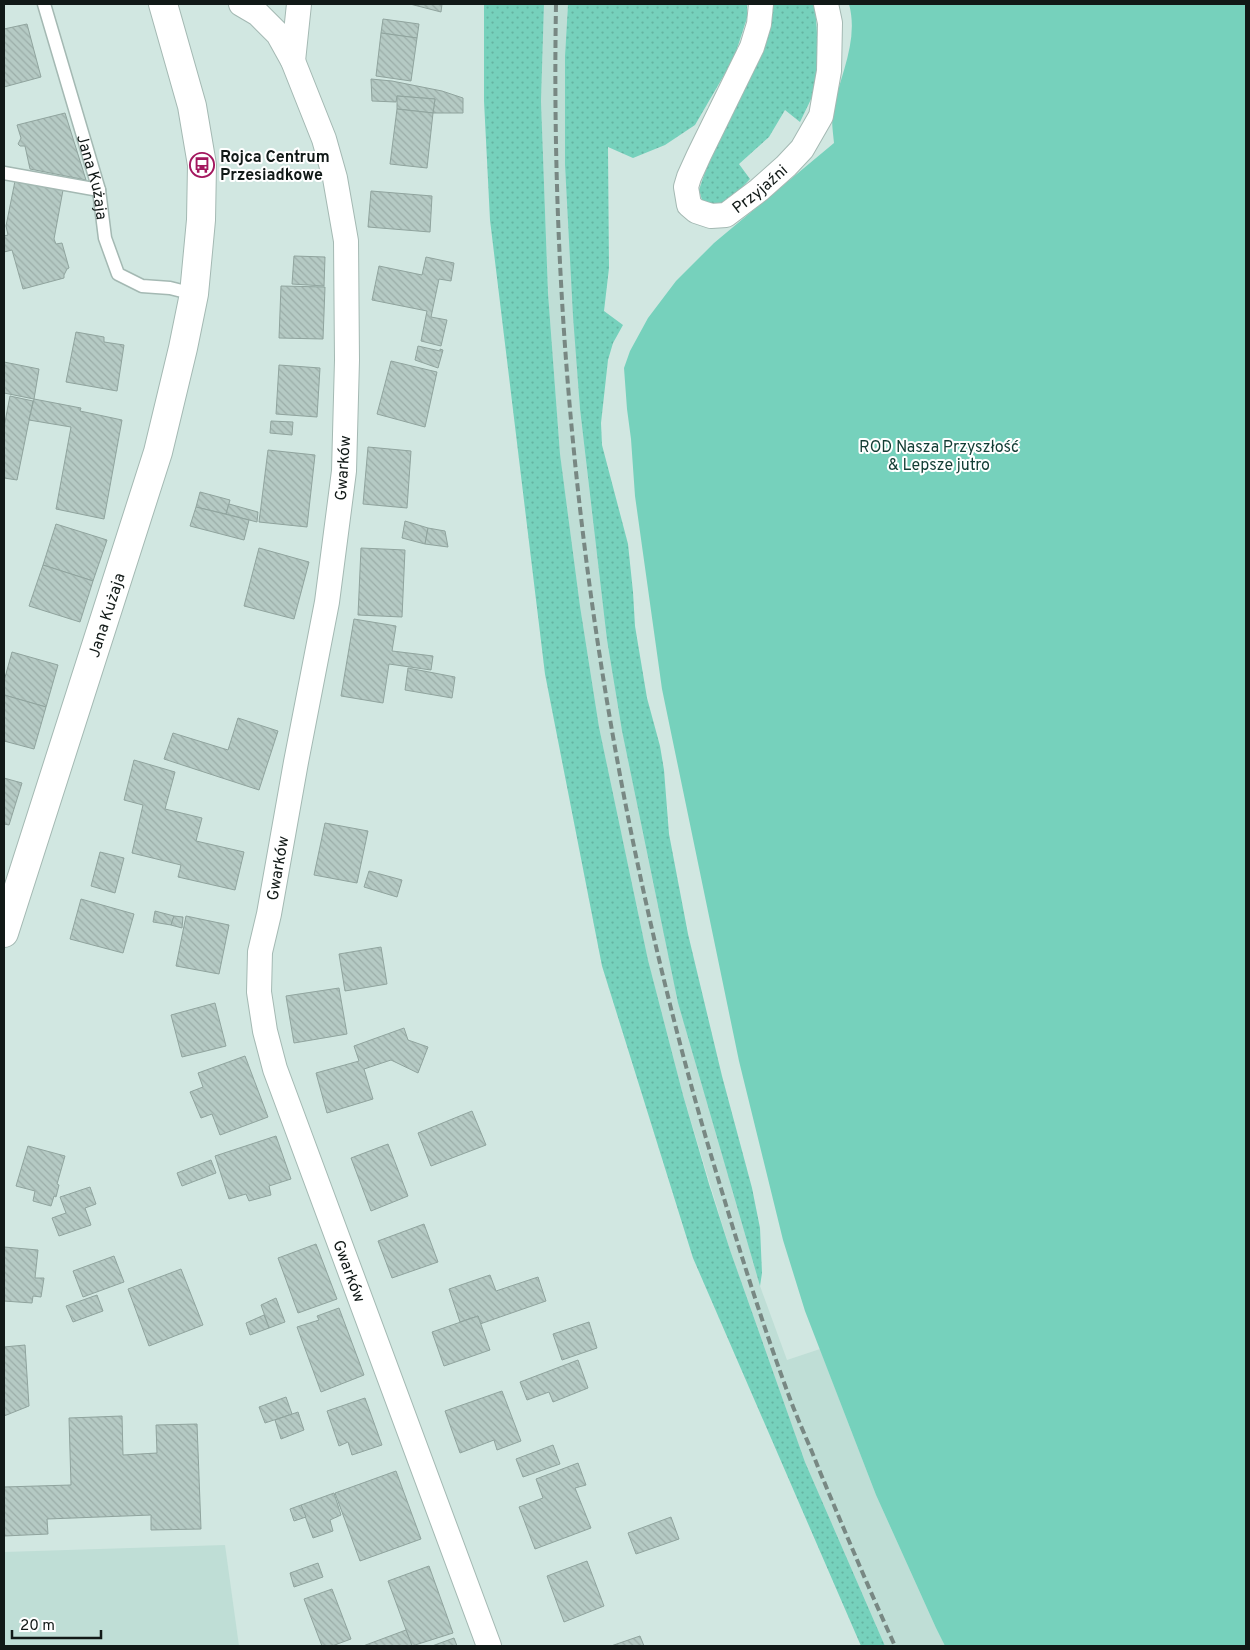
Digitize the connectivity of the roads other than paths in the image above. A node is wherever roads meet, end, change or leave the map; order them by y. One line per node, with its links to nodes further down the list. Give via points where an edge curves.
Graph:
1 (44, 4): 9 (lane, Jana Kużaja)
2 (163, 4): 10 (street, Jana Kużaja, via 192,106 202,165)
3 (241, 4): 7 (street, Gwarków, via 258,14 278,34)
4 (299, 4): 7 (street, Gwarków)
5 (761, 4): 6 (street, Przyjaźni, via 752,47 686,187 689,205 711,216 726,215 786,166 802,149 821,116 829,71 830,23)
6 (826, 4)
7 (293, 61): 12 (street, Gwarków, via 324,139 335,178 346,242 344,471 327,602 260,952 260,992 265,1031 275,1069)
8 (4, 173): 9 (lane)
9 (99, 190): 10 (lane, Jana Kużaja, via 105,238 118,274 142,286)
10 (194, 294): 11 (street, Jana Kużaja, via 158,452)
11 (4, 933)
12 (489, 1646)

